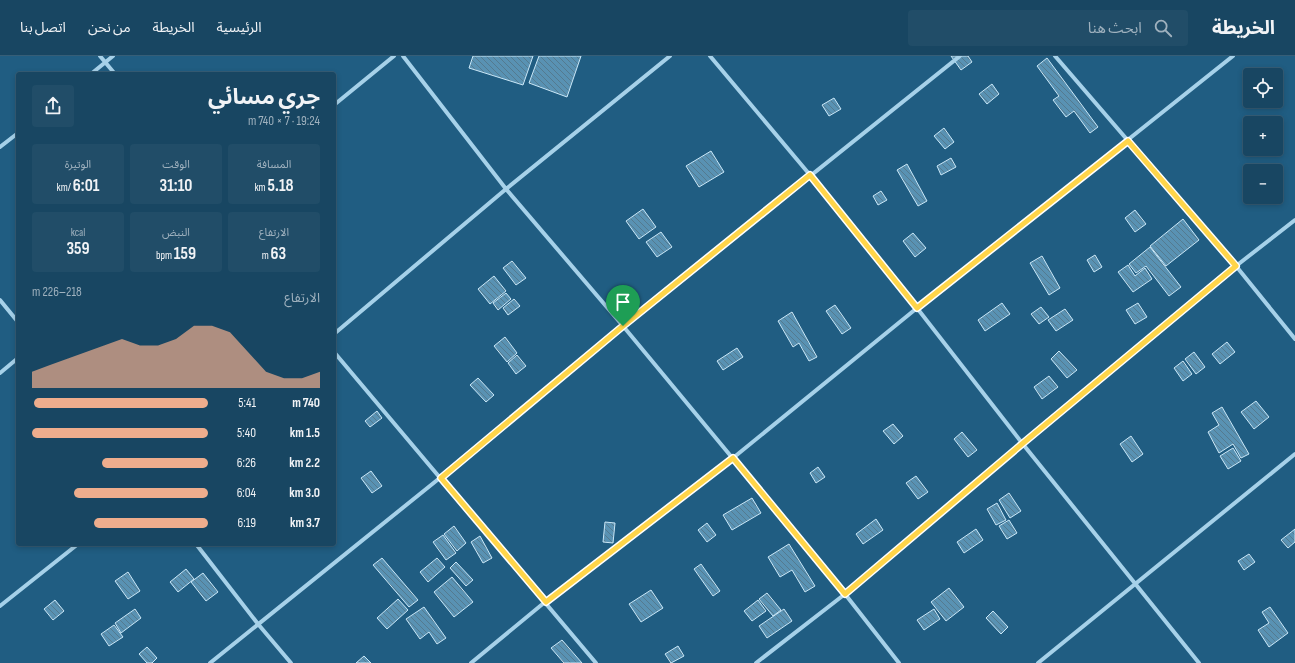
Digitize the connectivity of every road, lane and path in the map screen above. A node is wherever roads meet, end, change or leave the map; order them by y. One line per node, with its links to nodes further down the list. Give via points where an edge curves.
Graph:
1 (100, 56): 10 (street)
2 (113, 56): 10 (street)
3 (394, 56): 13 (street)
4 (403, 56): 18 (street)
5 (670, 56): 18 (street)
6 (710, 56): 17 (street)
7 (960, 56): 17 (street)
8 (1055, 56): 15 (street)
9 (1233, 56): 15 (street)
10 (105, 62): 11 (street); 12 (street)
11 (93, 72)
12 (113, 72)
13 (336, 103)
14 (16, 135): 16 (street)
15 (1128, 141): 20 (street); 22 (street)
16 (0, 147)
17 (810, 175): 22 (street); 24 (street)
18 (506, 189): 24 (street); 25 (street)
19 (1295, 220): 20 (street)
20 (1236, 266): 26 (street); 30 (street)
21 (0, 300): 23 (street)
22 (917, 308): 30 (street); 32 (street)
23 (16, 320)
24 (623, 326): 32 (street); 33 (street)
25 (336, 332)
26 (1295, 339)
27 (336, 354): 33 (street)
28 (16, 360): 29 (street)
29 (0, 374)
30 (1022, 444): 36 (street); 37 (street)
31 (1295, 454): 36 (street)
32 (733, 458): 37 (street); 38 (street)
33 (441, 478): 38 (street); 40 (street)
34 (75, 546): 39 (street)
35 (198, 546): 40 (street)
36 (1137, 584): 47 (street); 48 (street)
37 (845, 594): 45 (street); 46 (street)
38 (546, 602): 43 (street); 44 (street)
39 (0, 606)
40 (258, 624): 41 (street); 42 (street)
41 (210, 663)
42 (291, 663)
43 (471, 663)
44 (596, 663)
45 (756, 663)
46 (899, 663)
47 (1038, 663)
48 (1199, 663)

